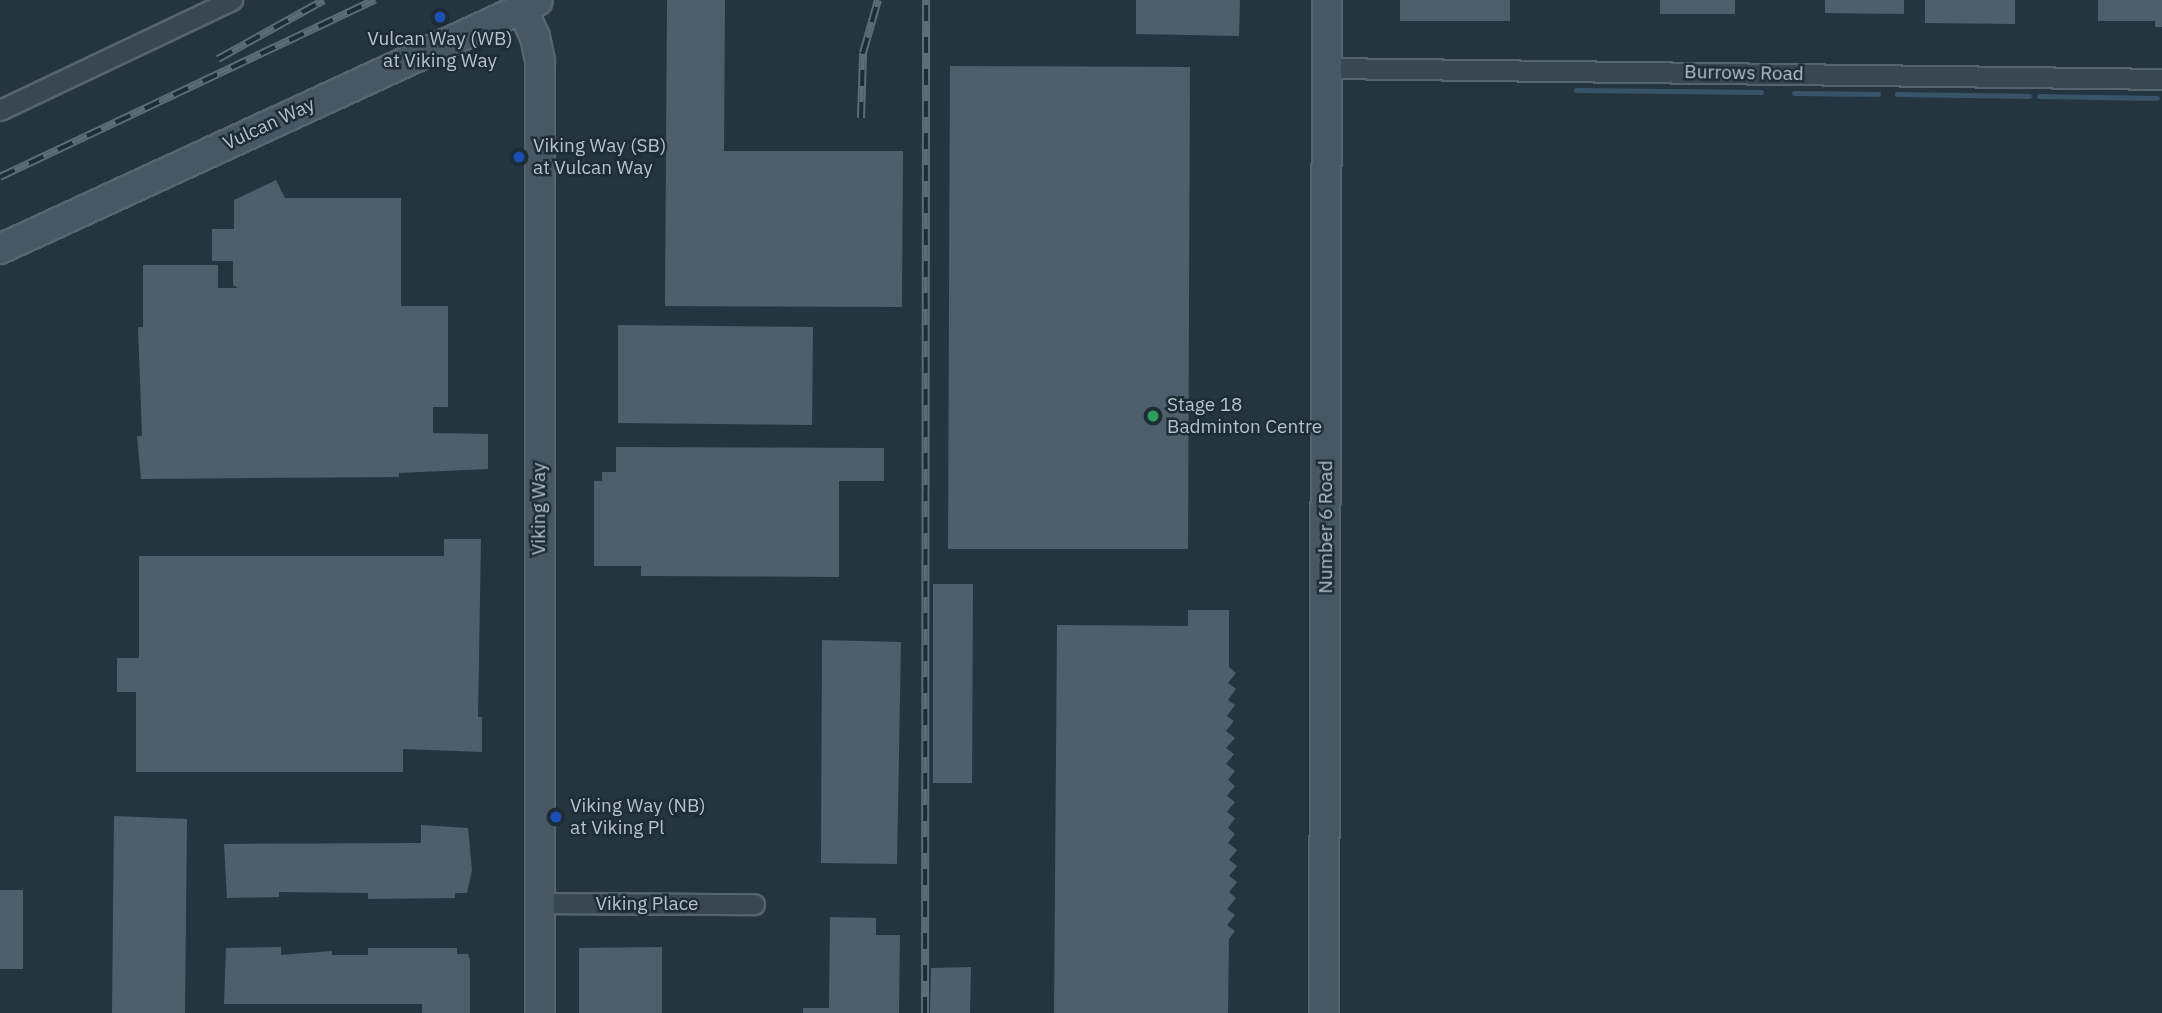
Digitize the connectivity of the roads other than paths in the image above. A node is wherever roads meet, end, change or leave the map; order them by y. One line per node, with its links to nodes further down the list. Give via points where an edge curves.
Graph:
1 (232, 0): 6 (street)
2 (1327, 0): 4 (street, Number 6 Road)
3 (531, 4): 7 (street, Vulcan Way); 8 (street, Viking Way, via 540,61)
4 (1327, 68): 5 (street, Burrows Road); 11 (street, Number 6 Road)
5 (2162, 79)
6 (0, 110)
7 (0, 249)
8 (540, 903): 9 (street, Viking Place); 10 (street, Viking Way)
9 (754, 904)
10 (540, 1013)
11 (1324, 1013)

